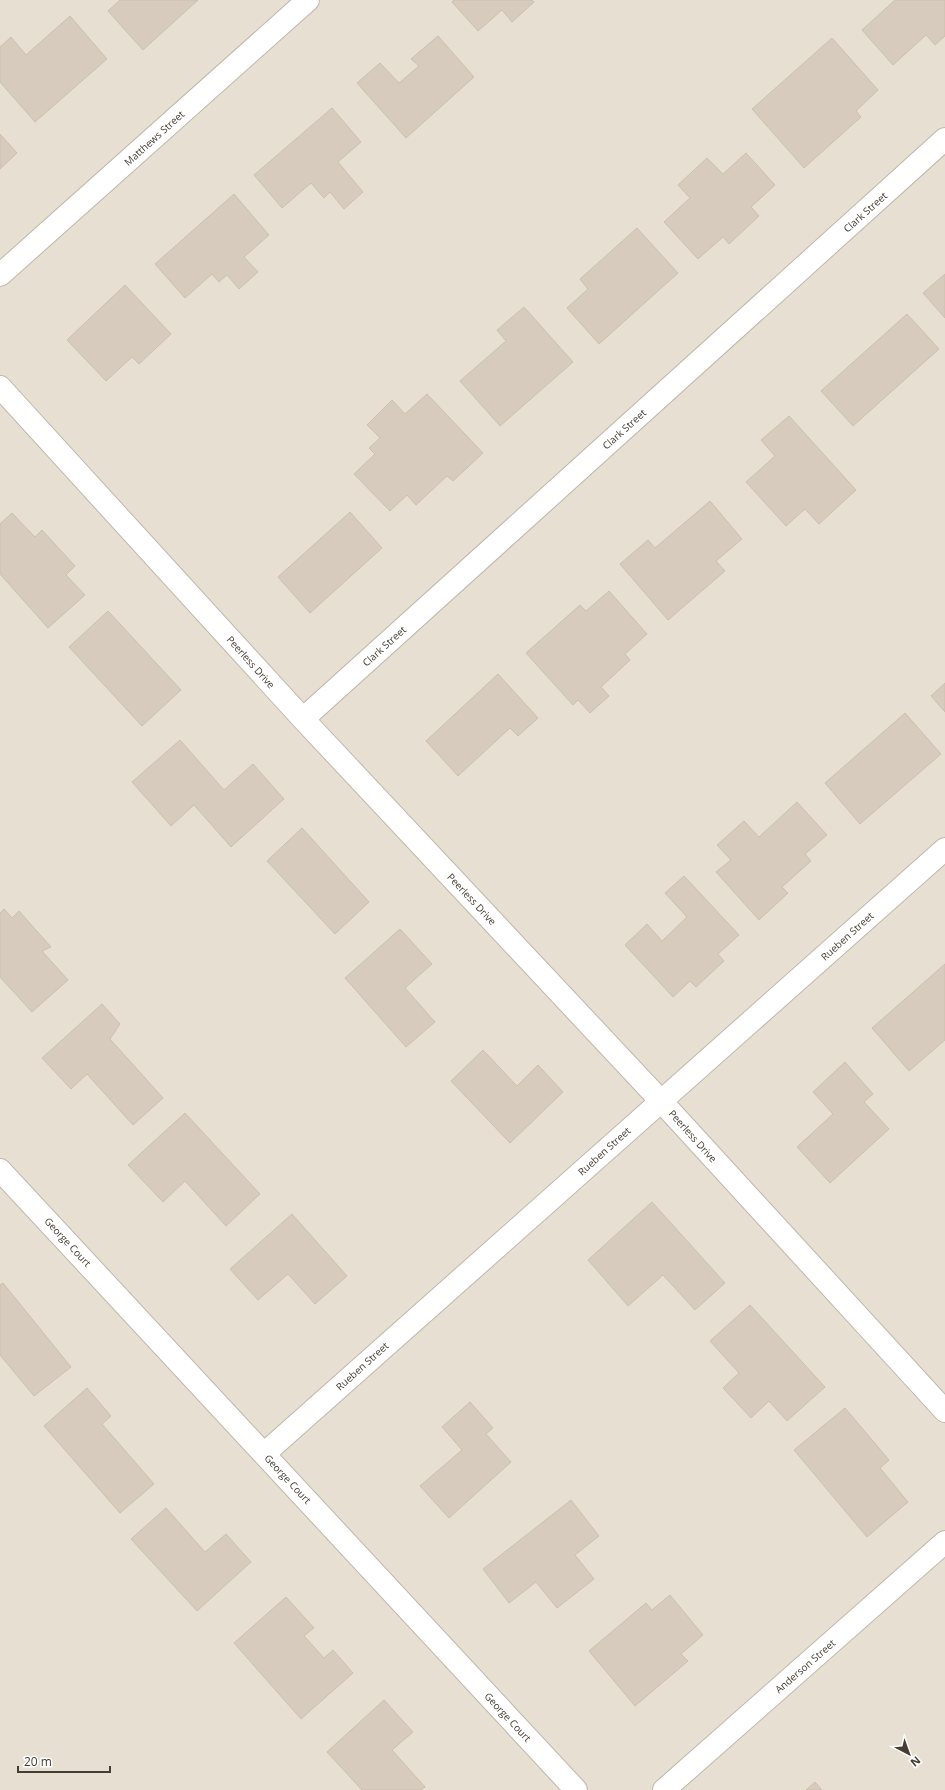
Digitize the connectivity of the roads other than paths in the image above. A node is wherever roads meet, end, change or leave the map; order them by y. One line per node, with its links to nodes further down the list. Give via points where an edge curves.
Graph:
1 (308, 0): 3 (street, Matthews Street)
2 (945, 139): 5 (street, Clark Street)
3 (0, 275)
4 (0, 387): 5 (street, Peerless Drive)
5 (303, 719): 7 (street, Peerless Drive)
6 (945, 849): 7 (street, Rueben Street)
7 (661, 1101): 9 (street, Peerless Drive); 10 (street, Rueben Street)
8 (0, 1170): 10 (street, George Court)
9 (945, 1411)
10 (264, 1454): 12 (street, George Court)
11 (945, 1542): 13 (street, Anderson Street)
12 (576, 1790)
13 (664, 1790)

